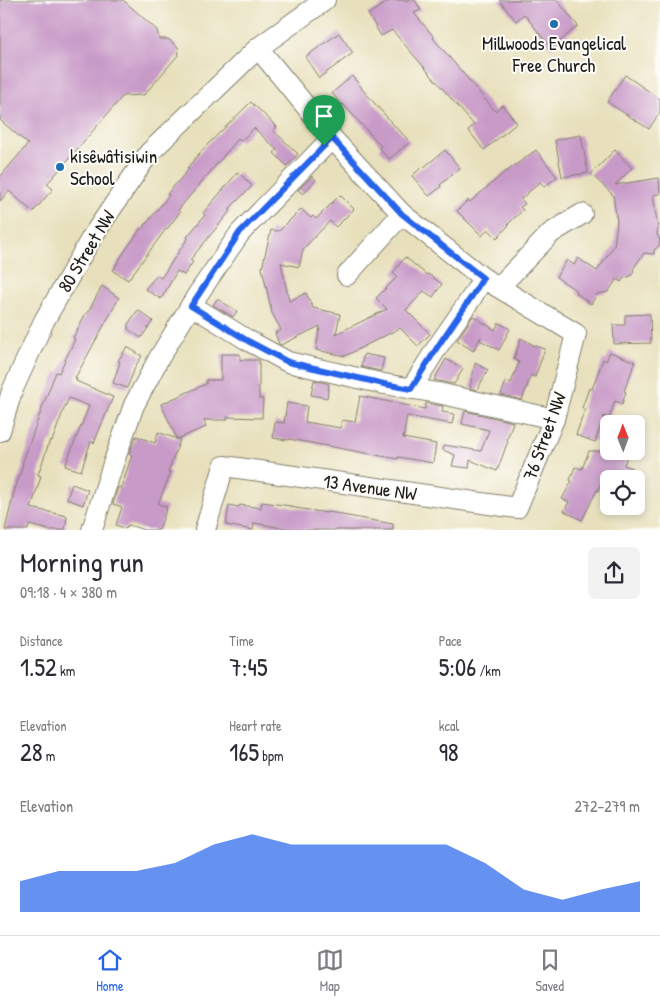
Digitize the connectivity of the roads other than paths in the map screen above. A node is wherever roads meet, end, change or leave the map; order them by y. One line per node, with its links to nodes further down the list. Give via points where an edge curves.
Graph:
1 (325, 0): 2 (street, 80 Street NW)
2 (258, 48): 3 (street); 10 (street, 80 Street NW, via 149,153 92,238)
3 (332, 138): 4 (street); 8 (street, via 240,232)
4 (402, 214): 6 (street); 7 (street)
5 (582, 214): 7 (street, via 551,233)
6 (347, 275)
7 (491, 282): 9 (street, via 472,296); 11 (street, 76 Street NW, via 576,334)
8 (191, 306): 9 (street, via 288,362); 14 (street, via 134,404)
9 (411, 389): 11 (street)
10 (6, 390): 12 (street, 80 Street NW)
11 (554, 420): 13 (street, 76 Street NW)
12 (0, 431)
13 (517, 508): 15 (street, 13 Avenue NW, via 224,466)
14 (92, 530)
15 (205, 530)

